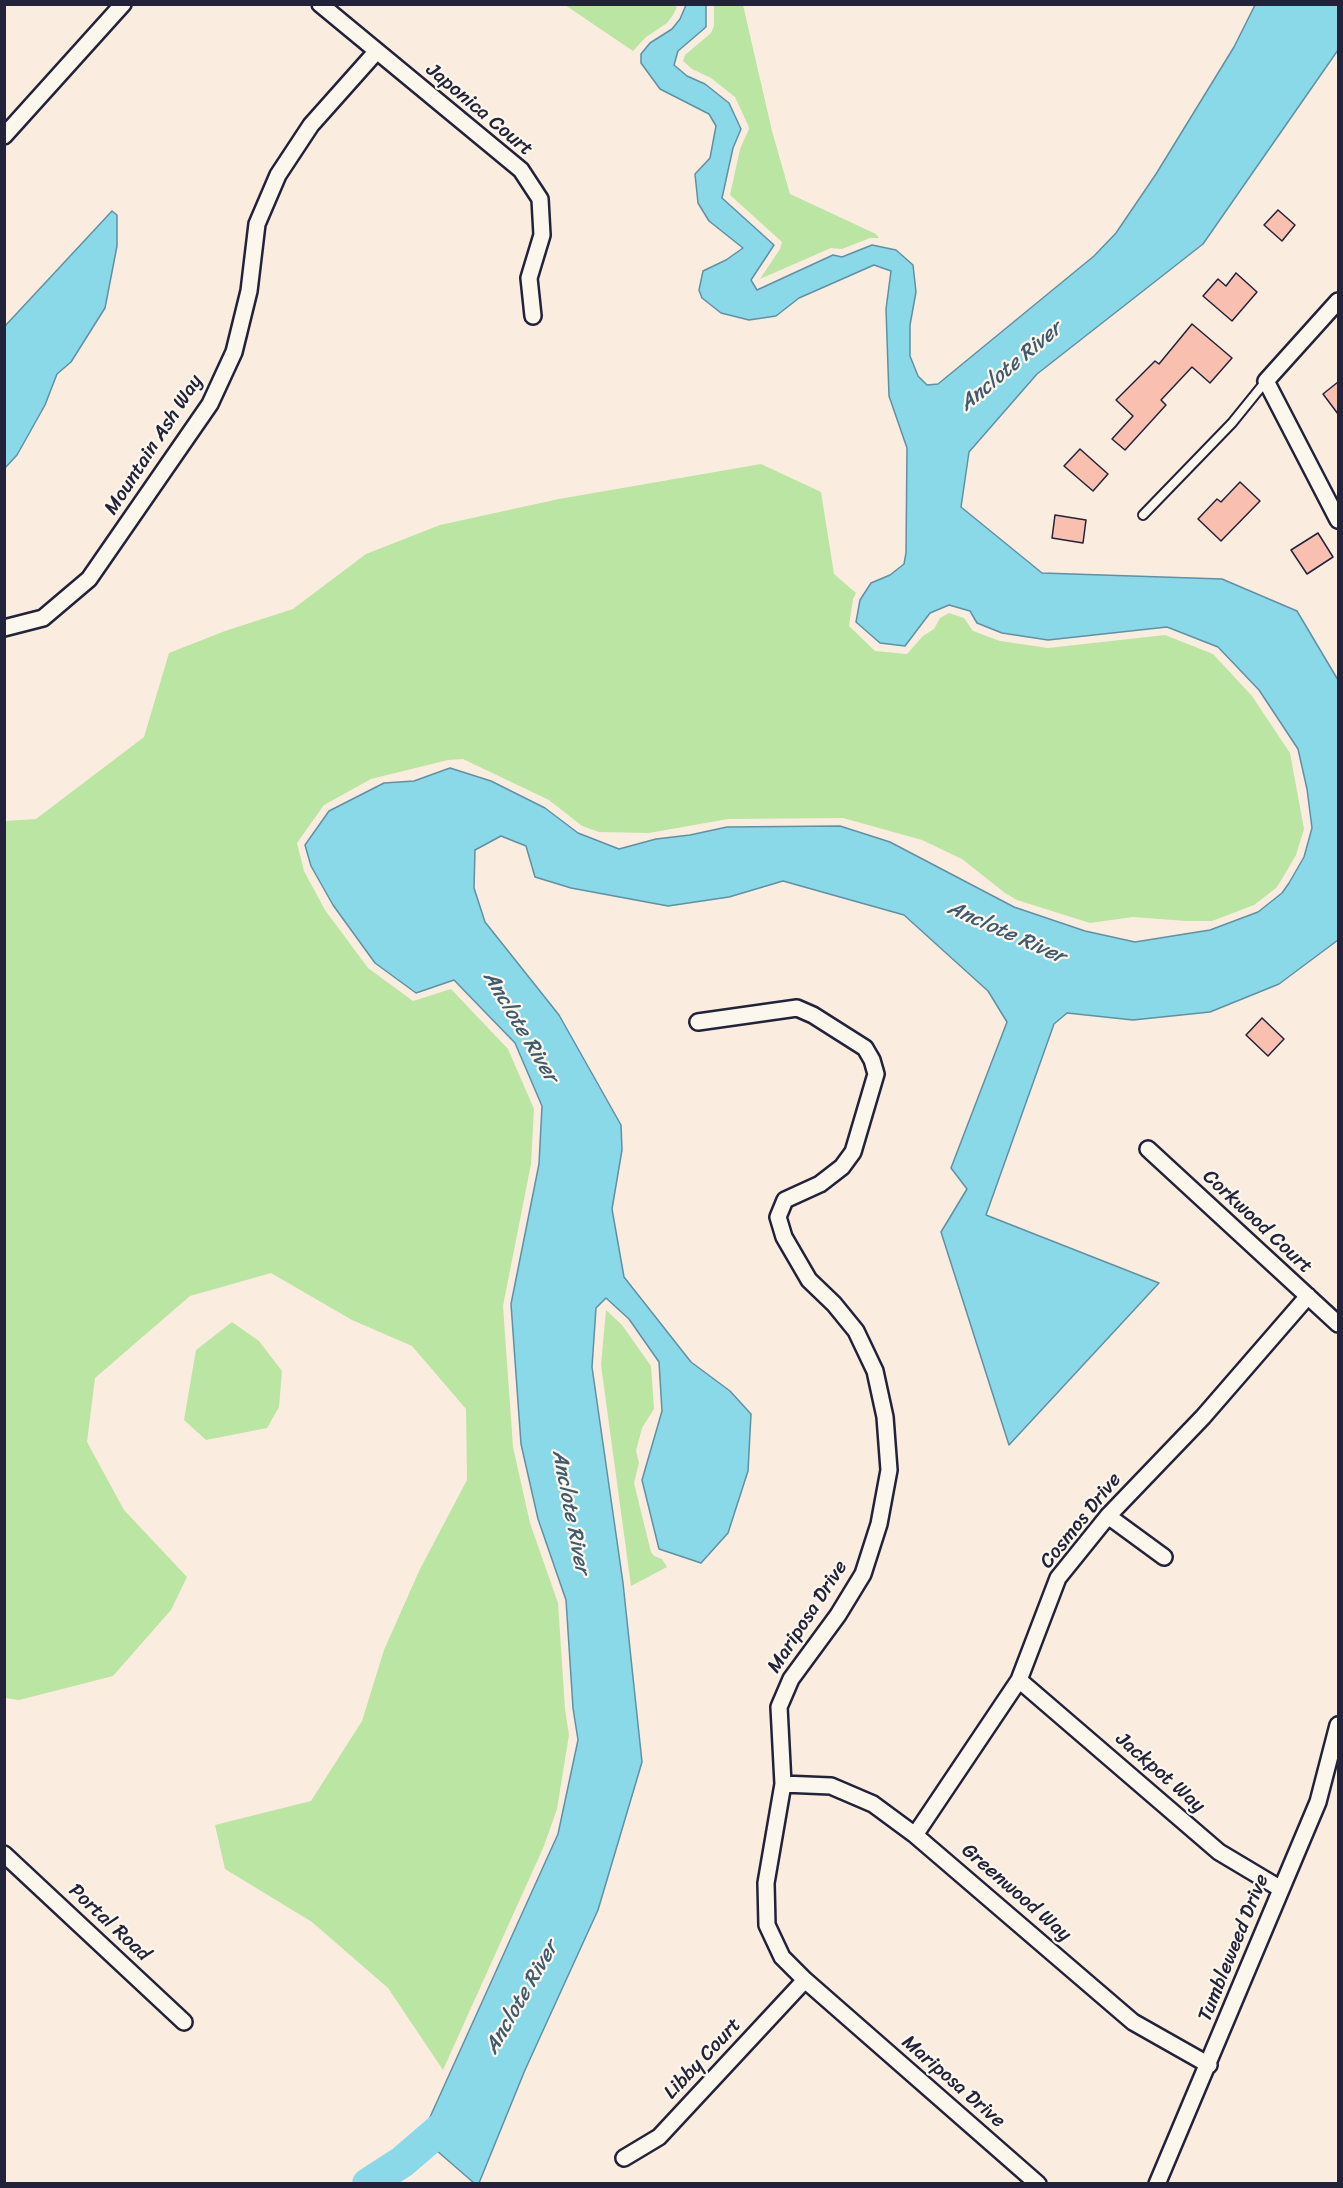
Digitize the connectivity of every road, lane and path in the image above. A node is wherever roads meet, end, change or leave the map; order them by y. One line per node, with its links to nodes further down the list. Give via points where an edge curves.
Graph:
1 (123, 4): 4 (street)
2 (320, 4): 3 (street, Japonica Court)
3 (376, 52): 6 (street, Japonica Court, via 521,170 540,199 542,235 529,278); 10 (street, Mountain Ash Way, via 311,125 278,175 257,224 249,291 234,351 210,404 89,579 43,618)
4 (4, 136)
5 (1338, 301): 7 (street)
6 (532, 316)
7 (1266, 381): 8 (lane, via 1232,423); 9 (street)
8 (1143, 515)
9 (1338, 520)
10 (4, 628)
11 (698, 1023): 19 (street, Mariposa Drive, via 797,1008 865,1048 876,1074 853,1152 842,1167 820,1184 785,1200 778,1217 784,1237 809,1280 856,1332 875,1371 885,1417 889,1470 879,1524 863,1574 838,1616 791,1679 779,1707)
12 (1148, 1149): 13 (street, Corkwood Court)
13 (1308, 1296): 14 (street, Corkwood Court); 15 (street, Cosmos Drive, via 1203,1417)
14 (1338, 1324)
15 (1108, 1515): 16 (street); 17 (street, Cosmos Drive, via 1058,1578)
16 (1164, 1557)
17 (1019, 1680): 20 (street, Cosmos Drive); 22 (street, Jackpot Way, via 1219,1852)
18 (1338, 1725): 22 (street, Tumbleweed Drive, via 1318,1802)
19 (783, 1784): 20 (street, Greenwood Way, via 831,1786 873,1804); 23 (street, Mariposa Drive, via 766,1883 767,1925 782,1957)
20 (915, 1835): 25 (street, Greenwood Way, via 1133,2022)
21 (4, 1854): 24 (street, Portal Road)
22 (1281, 1888): 25 (street, Tumbleweed Drive)
23 (805, 1980): 26 (street, Libby Court, via 658,2137); 27 (street, Mariposa Drive)
24 (184, 2022)
25 (1209, 2065): 28 (street, Tumbleweed Drive)
26 (624, 2158)
27 (1038, 2184)
28 (1157, 2184)

